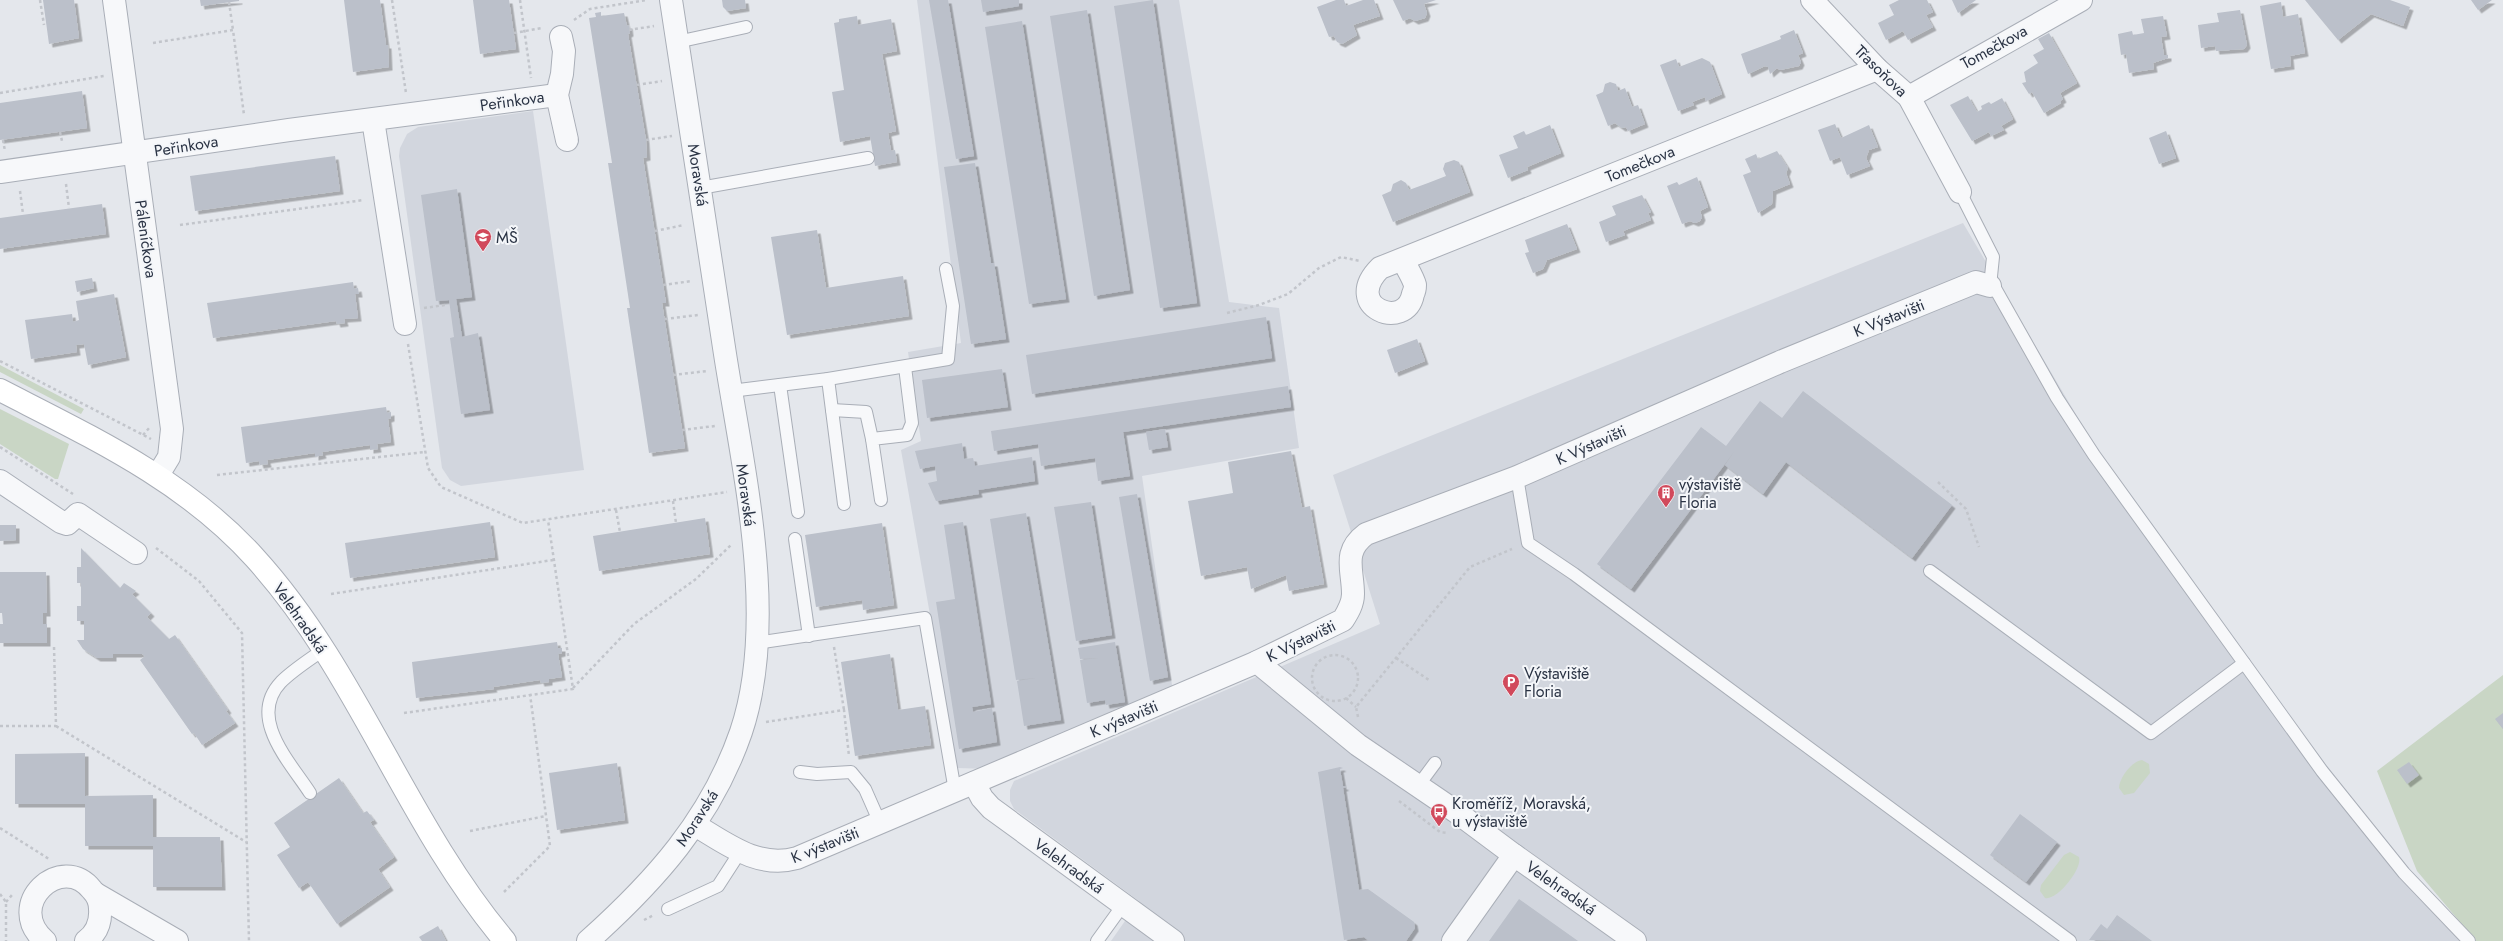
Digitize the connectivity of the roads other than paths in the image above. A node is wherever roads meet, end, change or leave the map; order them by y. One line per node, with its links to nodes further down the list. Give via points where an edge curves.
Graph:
1 (114, 0): 13 (street, Páleníčkova)
2 (671, 0): 7 (street, Moravská)
3 (1812, 0): 8 (street, Třasoňova)
4 (2081, 0): 10 (street, Tomečkova)
5 (746, 27): 7 (lane)
6 (559, 29): 9 (street, Peřinkova, via 564,51)
7 (677, 42): 16 (street, Moravská)
8 (1877, 69): 10 (street, Třasoňova); 18 (street, Tomečkova)
9 (557, 95): 11 (street, Peřinkova); 12 (street, Peřinkova)
10 (1909, 97): 17 (street, Třasoňova)
11 (372, 120): 13 (street, Peřinkova); 21 (street)
12 (567, 140)
13 (134, 154): 15 (street, Peřinkova); 29 (street, Páleníčkova, via 172,429 169,457)
14 (868, 158): 16 (lane)
15 (3, 164)
16 (700, 188): 26 (street, Moravská)
17 (1960, 192): 20 (lane, via 1993,257)
18 (1402, 260)
19 (946, 269): 22 (lane, via 953,306 948,359)
20 (1990, 286): 30 (street, K Výstavišti, via 1976,282 1780,362); 42 (lane, via 1996,290 2094,455)
21 (405, 324)
22 (905, 367): 23 (lane); 28 (lane, via 912,423 907,435)
23 (828, 379): 24 (lane); 27 (lane)
24 (780, 385): 26 (lane); 34 (lane)
25 (0, 390): 29 (main road, Velehradská, via 103,443)
26 (731, 391): 39 (street, Moravská, via 756,570)
27 (832, 410): 28 (lane, via 866,412); 33 (lane)
28 (872, 439): 32 (lane)
29 (158, 475): 40 (main road, Velehradská, via 205,510 255,557 295,607)
30 (1517, 477): 41 (street, K Výstavišti, via 1366,534 1356,541 1349,560 1353,595 1350,608 1342,620 1315,636); 64 (lane, via 1528,543 1574,574)
31 (0, 481): 36 (street, via 61,522 67,524 78,514)
32 (881, 500)
33 (844, 504)
34 (798, 512)
35 (795, 539): 38 (lane)
36 (144, 549)
37 (1930, 571): 42 (lane, via 2151,733)
38 (809, 636): 39 (lane); 46 (lane, via 925,618)
39 (756, 643): 49 (street, Moravská, via 752,684 741,731 722,778)
40 (323, 650): 47 (lane, via 281,682 269,700 272,735); 58 (main road, Velehradská, via 438,847 466,891)
41 (1257, 662): 45 (street, K výstavišti, via 1358,745); 46 (street, K výstavišti)
42 (2244, 663): 65 (lane, via 2322,771 2404,873)
43 (1435, 763): 45 (lane)
44 (800, 772): 48 (lane, via 851,772 865,789)
45 (1418, 786): 51 (street, K výstavišti)
46 (964, 787): 48 (street, K výstavišti); 53 (street, Velehradská)
47 (310, 793)
48 (880, 823): 50 (street, K výstavišti, via 784,862 754,858)
49 (695, 825): 50 (street, K výstavišti); 59 (street, Moravská, via 656,876)
50 (740, 852): 54 (lane, via 718,886)
51 (1514, 855): 62 (street, Velehradská); 63 (street, Velehradská)
52 (96, 894): 55 (street, via 84,882 67,877 55,878 45,883 31,902 30,914 32,925); 56 (street, via 101,917 97,928); 57 (street)
53 (1123, 905): 60 (lane); 61 (street, Velehradská)
54 (668, 909)
55 (45, 941)
56 (86, 941)
57 (177, 941)
58 (505, 941)
59 (588, 941)
60 (1097, 941)
61 (1173, 941)
62 (1453, 941)
63 (1635, 941)
64 (2070, 941)
65 (2469, 941)

